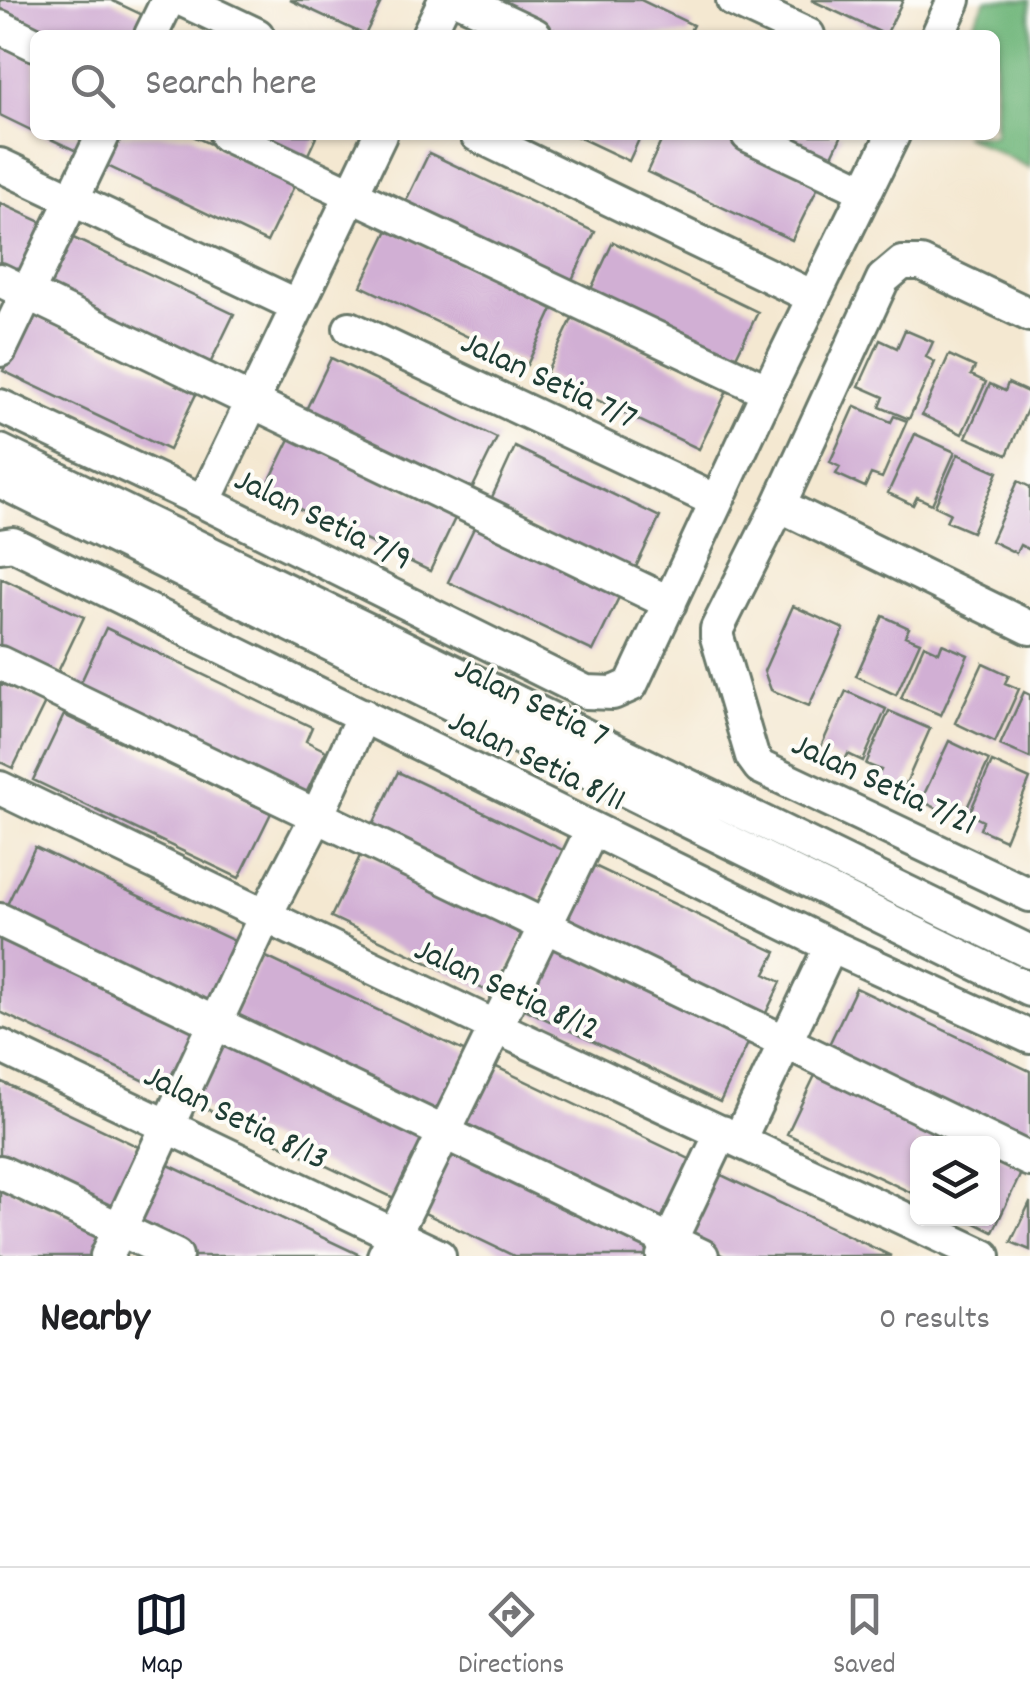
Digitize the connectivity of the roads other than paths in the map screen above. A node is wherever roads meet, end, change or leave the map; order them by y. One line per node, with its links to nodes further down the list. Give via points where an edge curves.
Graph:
1 (168, 0): 8 (street)
2 (183, 0): 9 (street)
3 (445, 0): 10 (street)
4 (461, 0): 11 (street)
5 (733, 0): 12 (street)
6 (954, 0): 13 (street)
7 (0, 27): 14 (street)
8 (154, 30)
9 (247, 30)
10 (430, 30)
11 (524, 30)
12 (797, 30)
13 (940, 30)
14 (30, 42)
15 (102, 140): 24 (street)
16 (237, 140): 23 (street)
17 (378, 140): 23 (street)
18 (488, 140): 26 (street)
19 (759, 140): 22 (street)
20 (891, 140): 22 (street)
21 (0, 165): 24 (street)
22 (866, 190): 26 (street)
23 (352, 194): 27 (street); 31 (street)
24 (72, 200): 25 (street); 27 (street)
25 (14, 287): 30 (street); 32 (street)
26 (813, 297): 31 (street)
27 (298, 306): 32 (street)
28 (1030, 315): 37 (street, via 922,263 902,263 883,279)
29 (350, 328): 35 (street, Jalan Setia 7/7)
30 (0, 350)
31 (768, 391): 35 (street)
32 (253, 400): 36 (street); 39 (street)
33 (0, 406): 36 (street, Jalan Setia 7/9)
34 (0, 460): 51 (street, Jalan Setia 7); 52 (street, Jalan Setia 7)
35 (716, 501): 39 (street)
36 (204, 502): 39 (street, Jalan Setia 7/9, via 586,692 613,693 632,685)
37 (779, 505): 40 (street); 46 (street, Jalan Setia 7/21, via 716,629 752,756 760,767)
38 (6, 545): 42 (street, Jalan Setia 8/11)
39 (670, 602)
40 (1030, 628)
41 (0, 663): 44 (street)
42 (363, 715): 44 (street); 45 (street, Jalan Setia 8/11)
43 (0, 788): 47 (street, Jalan Setia 8/12)
44 (316, 816): 47 (street); 49 (street)
45 (592, 830): 49 (street); 50 (street, Jalan Setia 8/11)
46 (1030, 895)
47 (266, 914): 53 (street); 54 (street, Jalan Setia 8/12)
48 (0, 920): 53 (street)
49 (546, 926): 54 (street); 56 (street)
50 (830, 946): 55 (street, Jalan Setia 8/11); 56 (street)
51 (1030, 952)
52 (1030, 990)
53 (215, 1023): 58 (street); 59 (street)
54 (494, 1026): 59 (street); 60 (street, Jalan Setia 8/12)
55 (1030, 1037)
56 (786, 1042): 60 (street); 61 (street)
57 (0, 1046): 58 (street, Jalan Setia 8/13)
58 (168, 1126): 63 (street); 64 (street, Jalan Setia 8/13)
59 (443, 1132): 64 (street); 65 (street)
60 (731, 1136): 65 (street); 69 (street, Jalan Setia 8/12)
61 (1030, 1160)
62 (0, 1172): 63 (street)
63 (114, 1243): 66 (street)
64 (389, 1245): 67 (street, Jalan Setia 8/13)
65 (666, 1248): 68 (street)
66 (176, 1256)
67 (439, 1256)
68 (702, 1256)
69 (982, 1256)

